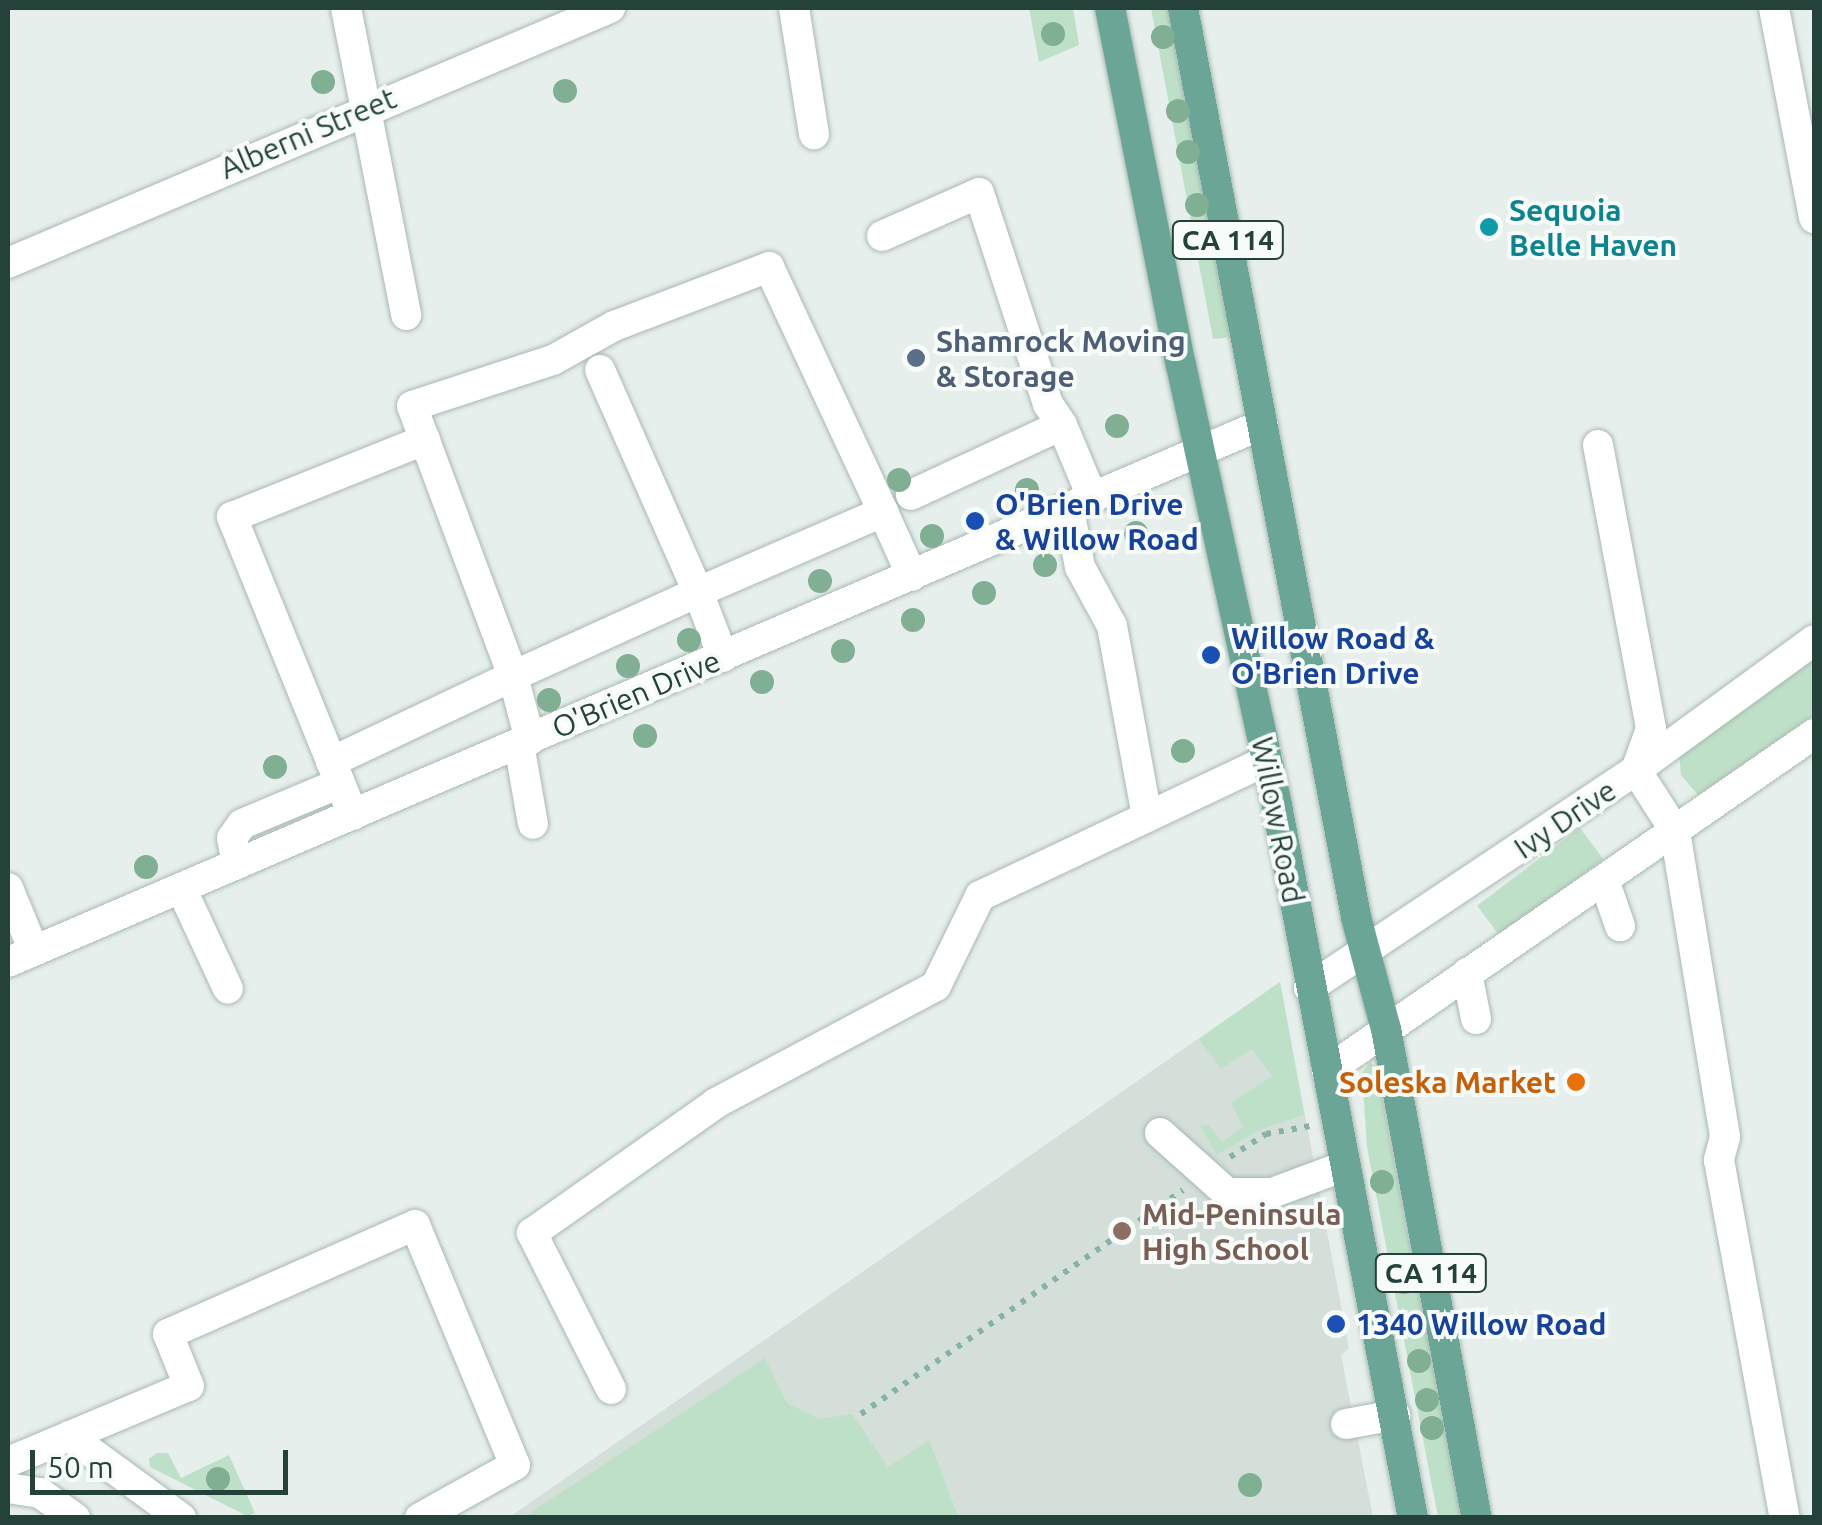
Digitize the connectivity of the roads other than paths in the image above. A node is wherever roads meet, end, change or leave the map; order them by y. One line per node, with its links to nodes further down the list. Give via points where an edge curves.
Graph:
1 (346, 8): 7 (street)
2 (610, 8): 7 (street, Alberni Street)
3 (794, 8): 8 (street)
4 (1110, 8): 18 (main road, Willow Road / CA 114)
5 (1183, 8): 14 (main road, Willow Road / CA 114)
6 (1774, 8): 9 (street)
7 (367, 108): 11 (street, Alberni Street); 12 (street)
8 (814, 134)
9 (1814, 218)
10 (882, 236): 15 (street, via 978,193 1048,404)
11 (8, 262)
12 (406, 315)
13 (600, 370): 23 (street)
14 (1263, 424): 18 (street, O'Brien Drive); 41 (main road, Willow Road / CA 114)
15 (1062, 425): 19 (street); 20 (street)
16 (424, 440): 21 (street, via 412,406 553,360 614,326 770,267); 26 (street); 31 (street, via 232,518)
17 (1598, 444): 30 (street, via 1651,730)
18 (1200, 453): 20 (street, O'Brien Drive); 29 (main road, Willow Road / CA 114)
19 (911, 496)
20 (1081, 504): 22 (street, O'Brien Drive); 33 (street, via 1080,567 1112,626)
21 (883, 512): 22 (street); 23 (street)
22 (912, 576): 25 (street, O'Brien Drive)
23 (698, 592): 25 (street); 26 (street)
24 (1814, 640): 30 (street, Ivy Drive)
25 (723, 657): 28 (street, O'Brien Drive)
26 (513, 676): 28 (street); 31 (street)
27 (1814, 734): 35 (street)
28 (524, 742): 32 (street, O'Brien Drive); 34 (street)
29 (1268, 760): 33 (street); 44 (main road, Willow Road / CA 114)
30 (1636, 770): 35 (street); 41 (street, Ivy Drive)
31 (336, 773): 32 (street); 36 (street, via 242,824 232,838)
32 (353, 815): 36 (street, O'Brien Drive)
33 (1147, 817): 51 (street, via 980,896 936,986 716,1104 532,1234)
34 (533, 824)
35 (1674, 831): 37 (street); 62 (street, via 1695,1050 1725,1137 1719,1160)
36 (237, 864): 39 (street, O'Brien Drive)
37 (1604, 880): 40 (street); 43 (street)
38 (8, 888): 42 (street)
39 (181, 888): 42 (street, O'Brien Drive); 45 (street)
40 (1620, 926)
41 (1364, 953): 44 (street, Ivy Drive); 47 (main road, Willow Road / CA 114)
42 (21, 956)
43 (1467, 974): 46 (street); 47 (street)
44 (1309, 988): 48 (main road, Willow Road / CA 114)
45 (228, 989)
46 (1476, 1019)
47 (1386, 1028): 48 (street); 61 (main road, Willow Road / CA 114)
48 (1327, 1070): 50 (main road, Willow Road / CA 114)
49 (1160, 1134): 50 (street, via 1227,1193 1272,1193)
50 (1345, 1166): 52 (main road, Willow Road / CA 114)
51 (611, 1389)
52 (1395, 1416): 53 (street); 60 (main road, Willow Road / CA 114)
53 (1346, 1424)
54 (69, 1436): 55 (street); 58 (street); 59 (street, via 189,1386 168,1334 415,1225 514,1465)
55 (8, 1462)
56 (8, 1488): 57 (street, via 40,1493)
57 (75, 1518)
58 (181, 1518)
59 (420, 1518)
60 (1413, 1518)
61 (1477, 1518)
62 (1785, 1518)

